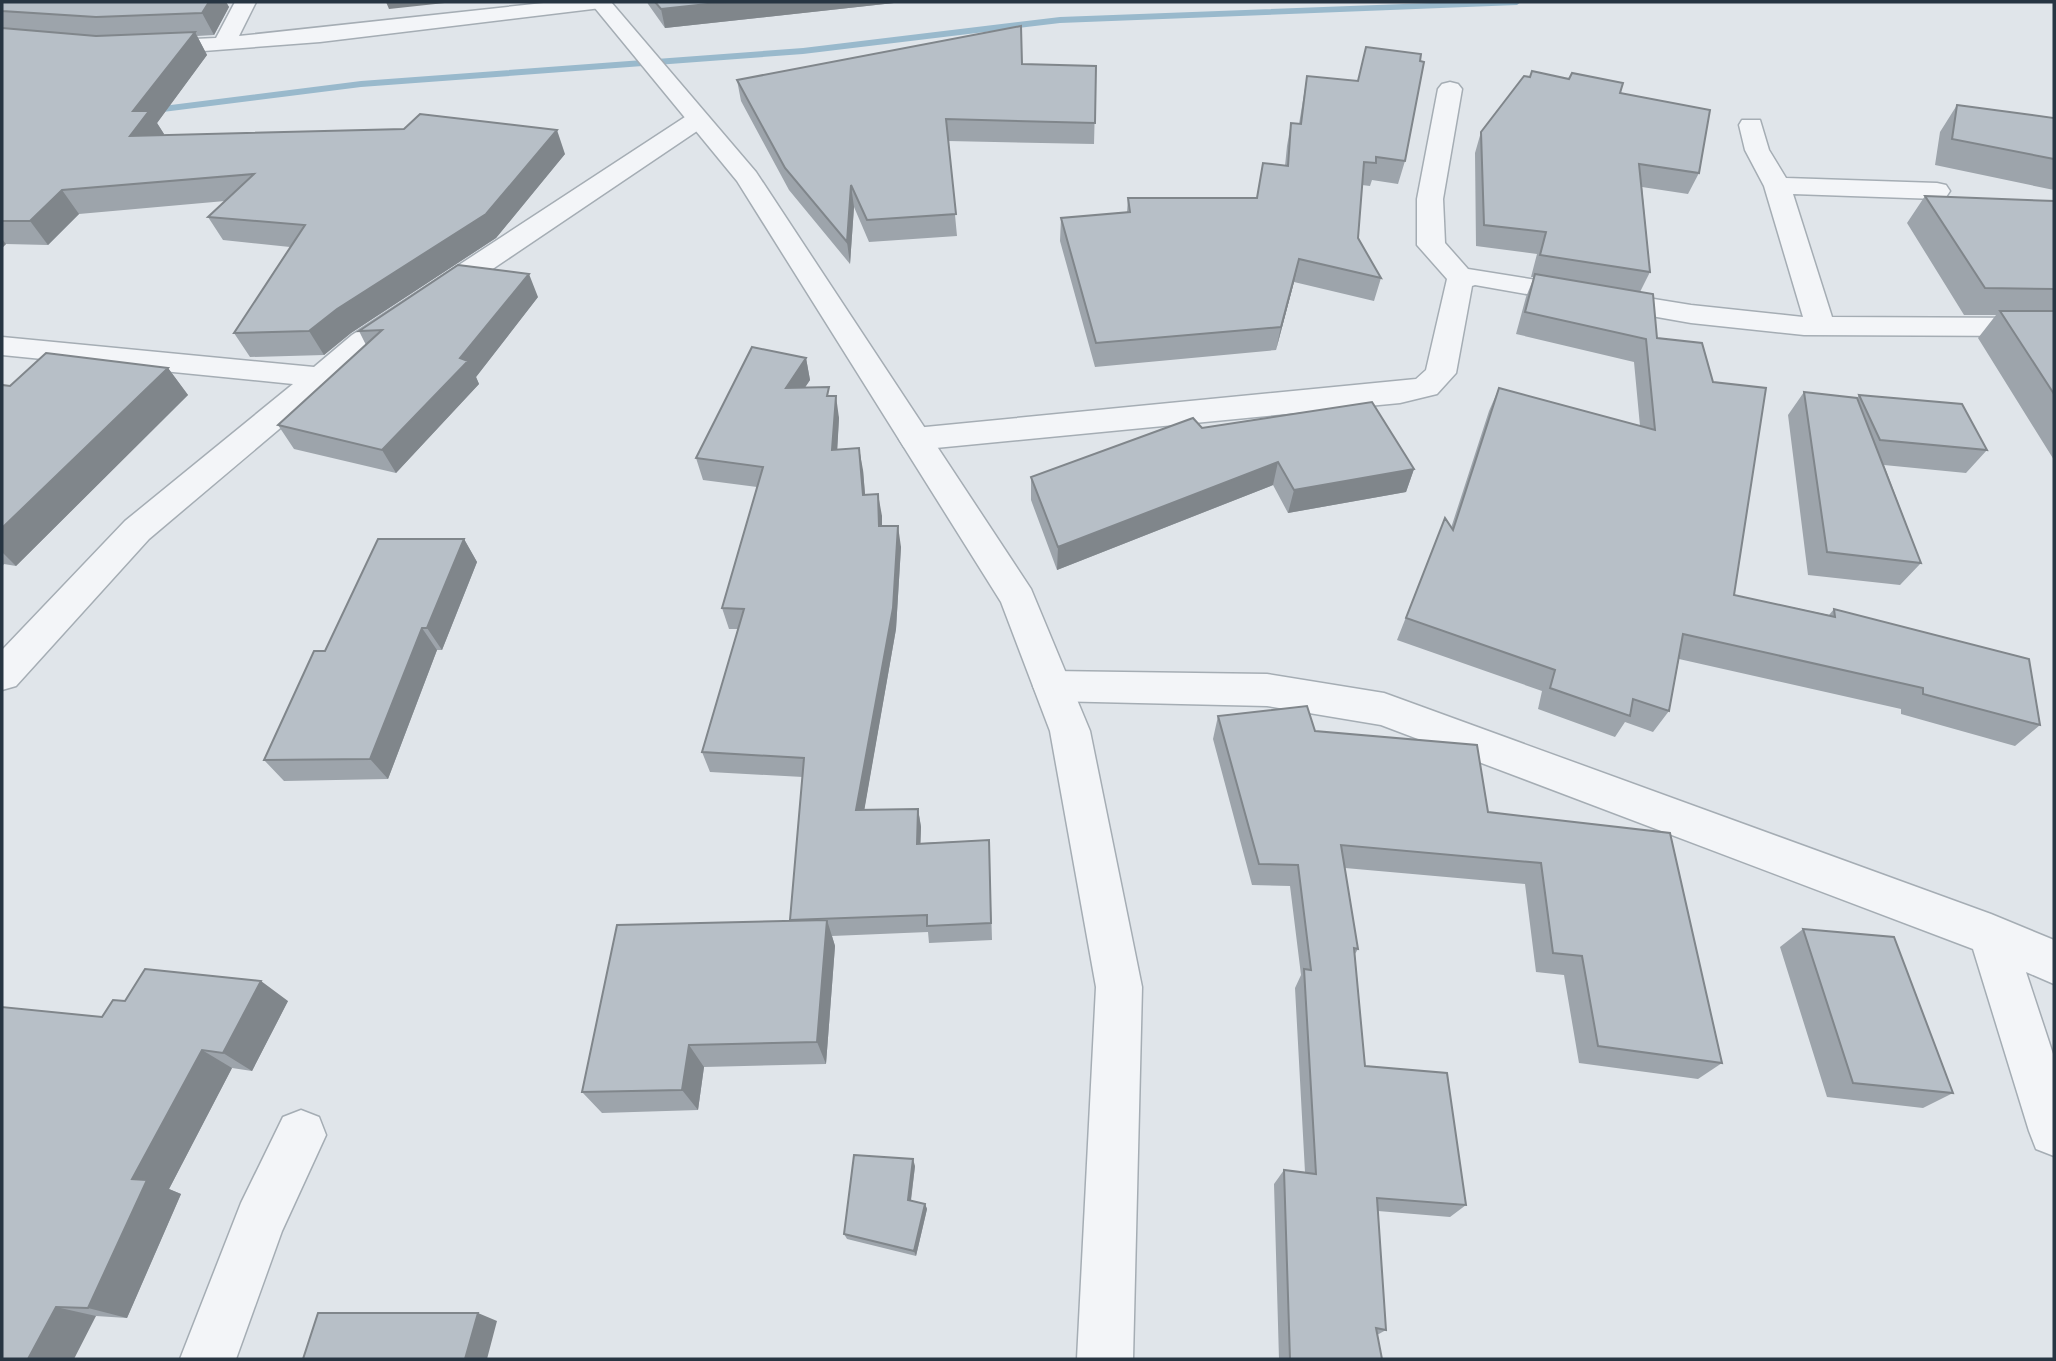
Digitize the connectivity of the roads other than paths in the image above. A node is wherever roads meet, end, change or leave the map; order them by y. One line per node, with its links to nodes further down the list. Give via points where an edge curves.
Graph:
1 (245, 2): 3 (street)
2 (601, 2): 3 (street); 6 (street)
3 (224, 44): 4 (street)
4 (123, 48)
5 (1450, 89): 10 (street, via 1430,199 1431,245)
6 (697, 120): 14 (street, via 363,342); 15 (street, via 747,177)
7 (1751, 125): 8 (street, via 1757,150)
8 (1777, 186): 9 (street); 11 (street)
9 (1937, 191)
10 (1464, 280): 11 (street, via 1472,276 1691,314); 15 (street, via 1459,282 1441,373 1426,387)
11 (1820, 326): 12 (street)
12 (2054, 327)
13 (2, 346): 14 (street)
14 (320, 377): 16 (street, via 137,530)
15 (915, 439): 17 (street, via 1018,599)
16 (2, 675)
17 (1052, 686): 18 (street, via 1267,690 1384,709); 23 (street, via 1070,731 1119,987)
18 (1991, 935): 19 (street); 20 (street)
19 (2054, 962)
20 (2054, 1131)
21 (301, 1135): 22 (street, via 260,1221)
22 (208, 1359)
23 (1105, 1359)

